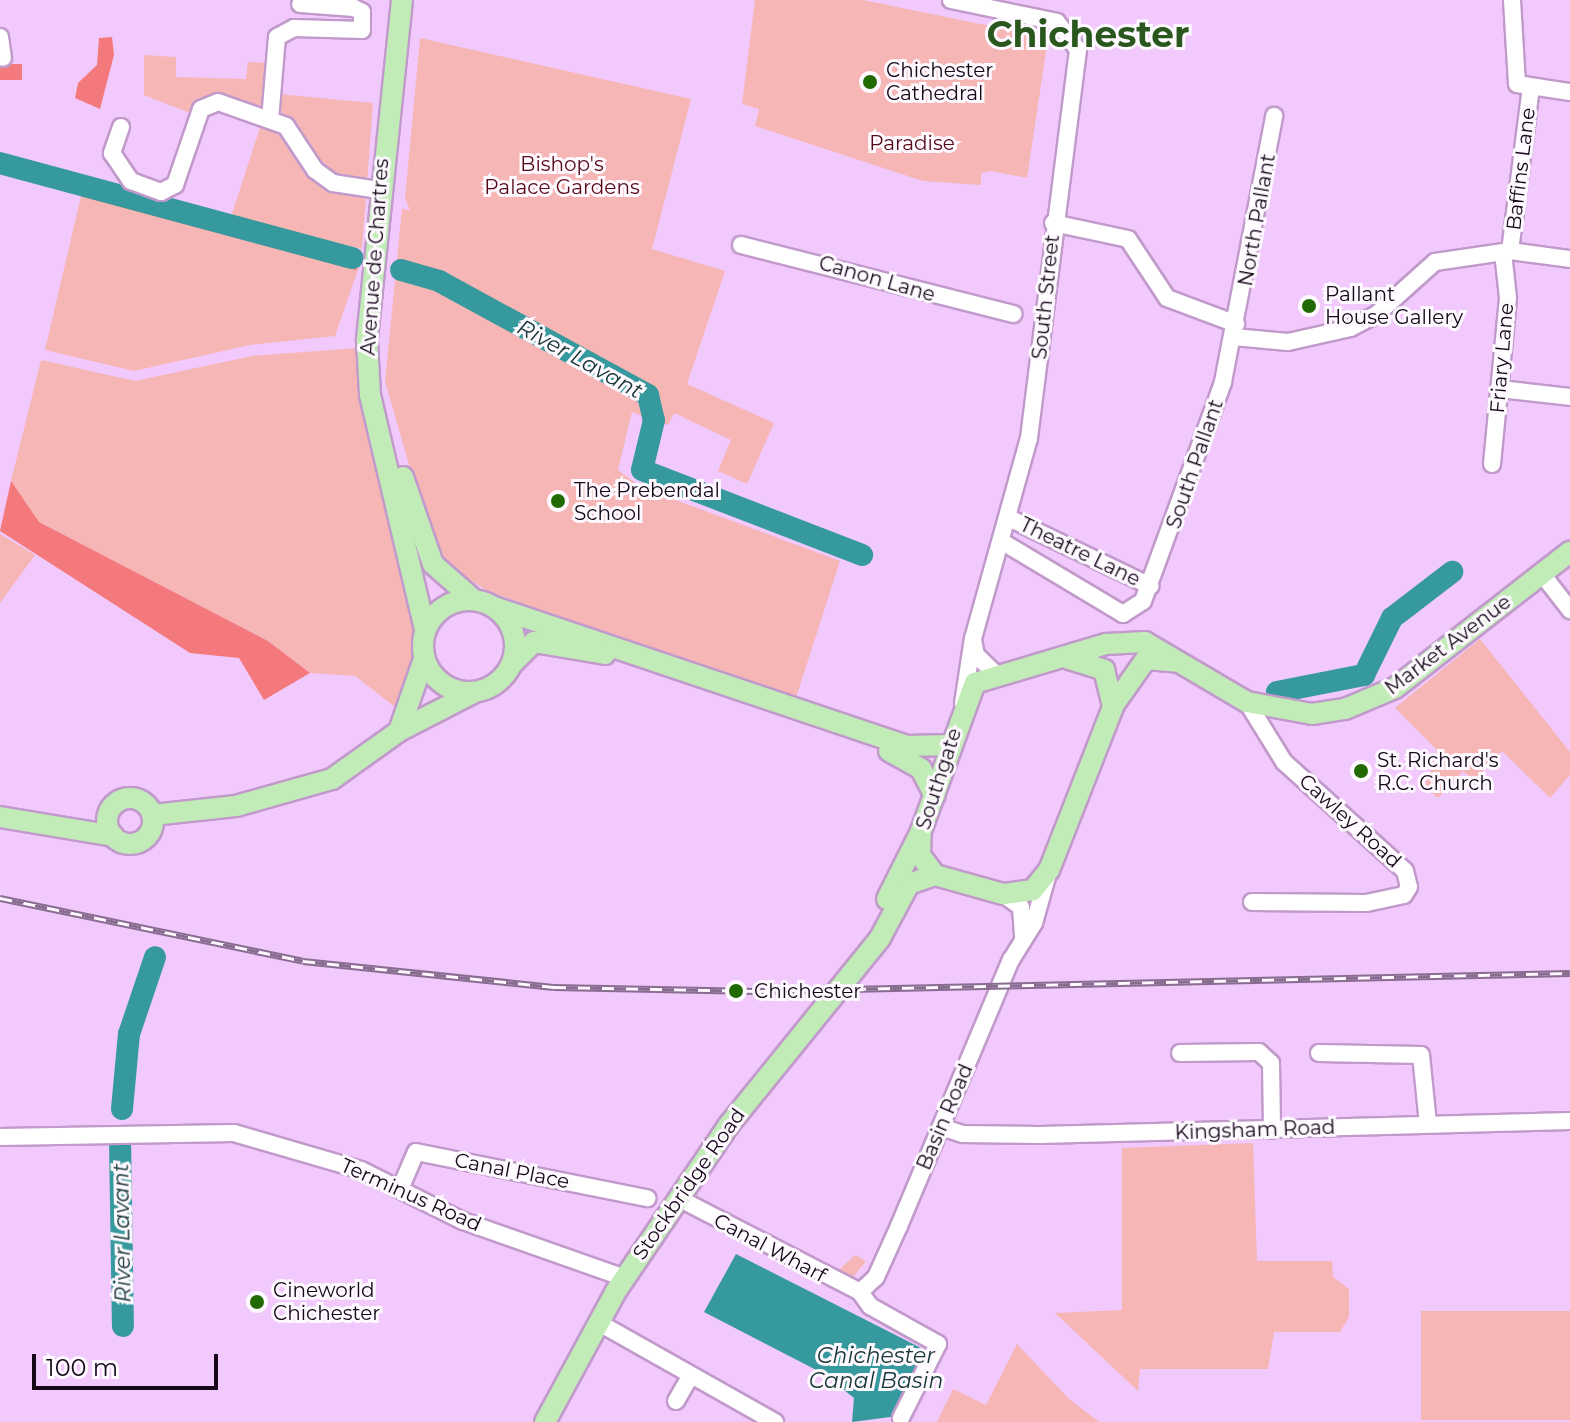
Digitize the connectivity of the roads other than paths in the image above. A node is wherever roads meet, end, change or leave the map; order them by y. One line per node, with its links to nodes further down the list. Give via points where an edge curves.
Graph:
1 (402, 0): 5 (main road, Avenue de Chartres)
2 (955, 0): 14 (street, South Street, via 1057,22 1077,42)
3 (1512, 0): 8 (street, Baffins Lane)
4 (300, 4): 11 (street, via 354,8 362,12 362,30 294,28 277,37)
5 (400, 23): 13 (main road, Avenue de Chartres); 28 (main road, Avenue de Chartres, via 380,319 382,393 422,545 441,576)
6 (0, 37): 7 (street)
7 (3, 58)
8 (1524, 85): 9 (street); 16 (street, Baffins Lane)
9 (1570, 92)
10 (1274, 116): 19 (street, North Pallant)
11 (270, 120): 12 (street, via 218,102 201,109 175,185 161,192 131,181 112,153); 13 (street, via 286,126 315,170 333,183)
12 (121, 127)
13 (379, 190): 30 (main road, Avenue de Chartres, via 367,318 370,395)
14 (1053, 223): 18 (street, South Street); 19 (street, via 1128,239 1167,298)
15 (741, 245): 18 (street, Canon Lane)
16 (1506, 252): 17 (street); 19 (street, via 1435,262 1377,314 1350,328 1288,342); 20 (street, Friary Lane, via 1508,298)
17 (1570, 259)
18 (1026, 317): 23 (street, South Street, via 1037,388)
19 (1235, 330): 27 (street, South Pallant, via 1202,457)
20 (1500, 389): 21 (street); 22 (street, Friary Lane)
21 (1570, 397)
22 (1492, 464)
23 (1009, 518): 24 (street, South Street); 27 (street, Theatre Lane)
24 (1000, 545): 27 (street, via 1123,614); 31 (street, Southgate)
25 (1570, 552): 26 (main road, Market Avenue)
26 (1542, 574): 29 (street); 38 (main road, Market Avenue, via 1376,698 1312,714)
27 (1147, 593)
28 (484, 603): 30 (main road, via 440,609); 35 (main road, via 515,639); 42 (main road, Avenue de Chartres, via 906,746)
29 (1570, 610)
30 (425, 629): 32 (main road)
31 (973, 638): 36 (street, via 976,655); 39 (street, Southgate)
32 (424, 659): 37 (main road, via 442,685); 41 (main road)
33 (1069, 659): 34 (main road, Market Avenue, via 1118,641 1145,642); 36 (main road, Southgate); 40 (main road, via 1104,670)
34 (1182, 663): 38 (main road, Market Avenue); 40 (main road, via 1146,659 1125,679)
35 (511, 665): 37 (main road, via 493,686); 43 (main road, via 534,642 583,647 899,755 921,769)
36 (998, 676): 39 (main road, Southgate, via 975,683)
37 (473, 693): 41 (main road)
38 (1247, 702): 53 (street, Cawley Road, via 1284,762 1405,871 1409,887 1404,895 1366,903)
39 (963, 703): 42 (main road, Southgate)
40 (1113, 707): 50 (main road)
41 (399, 731): 45 (main road, via 332,779 236,806)
42 (952, 745): 43 (main road, Southgate)
43 (935, 796): 48 (main road, Southgate)
44 (109, 812): 45 (main road, via 133,798); 47 (main road); 49 (main road)
45 (153, 815): 49 (main road, via 149,835 139,843)
46 (0, 817): 47 (main road)
47 (59, 822): 49 (main road)
48 (921, 831): 51 (main road, Southgate, via 920,855); 55 (main road)
49 (113, 836)
50 (1049, 870): 52 (main road, via 1033,890); 54 (street, Basin Road)
51 (935, 875): 52 (main road); 55 (main road, via 909,884)
52 (1003, 894): 54 (street, via 1021,907)
53 (1252, 902)
54 (1023, 937): 60 (street, Basin Road)
55 (864, 956): 65 (main road, Stockbridge Road, via 741,1107)
56 (1180, 1053): 61 (street, via 1259,1052 1271,1063)
57 (1319, 1053): 59 (street, via 1421,1055)
58 (1570, 1121): 59 (street, Kingsham Road)
59 (1428, 1124): 61 (street, Kingsham Road)
60 (941, 1127): 61 (street, Kingsham Road, via 1025,1135); 67 (street, Basin Road, via 876,1277)
61 (1272, 1130)
62 (0, 1137): 63 (street, Terminus Road, via 234,1133 315,1154)
63 (400, 1189): 64 (street, Canal Place, via 416,1152); 66 (street, Terminus Road, via 463,1221)
64 (647, 1198)
65 (682, 1200): 66 (main road, Stockbridge Road); 67 (street, Canal Wharf)
66 (625, 1278): 68 (main road, Stockbridge Road)
67 (860, 1292): 71 (street, Canal Wharf, via 870,1306 938,1344)
68 (601, 1324): 69 (street); 72 (main road, Stockbridge Road)
69 (691, 1375): 70 (street); 73 (street)
70 (676, 1401)
71 (901, 1418)
72 (545, 1422)
73 (775, 1422)

